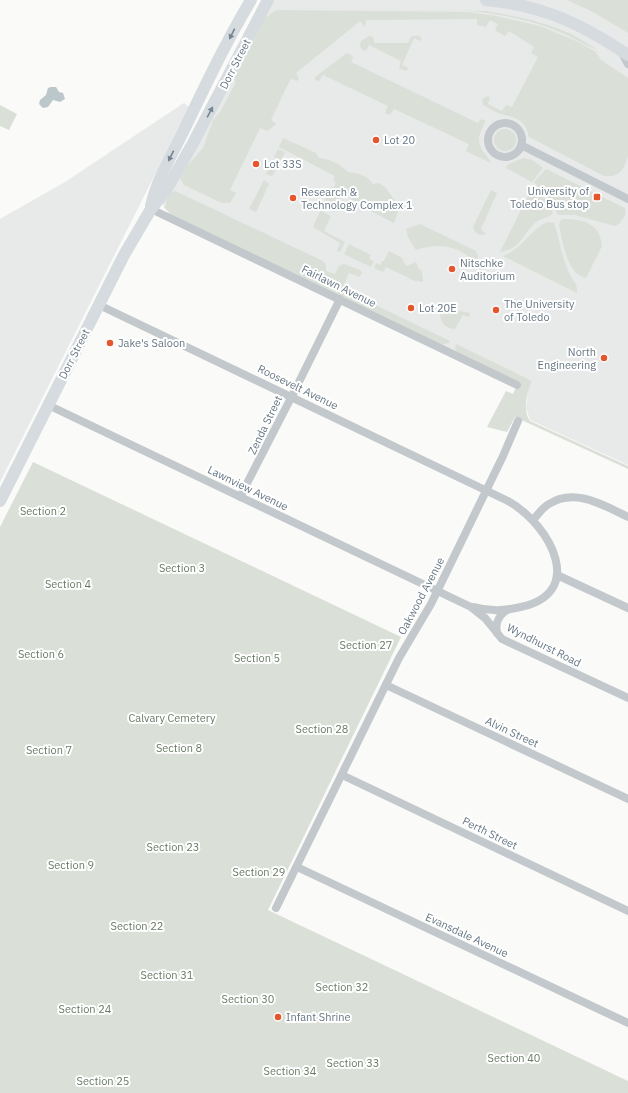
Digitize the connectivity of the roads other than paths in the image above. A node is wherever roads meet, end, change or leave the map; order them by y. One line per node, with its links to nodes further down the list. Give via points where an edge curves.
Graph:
1 (251, 0): 6 (main road, Dorr Street, one-way to 6, via 219,60)
2 (268, 0): 7 (main road, Dorr Street, one-way to 2)
3 (486, 0): 4 (main road, via 528,6 563,17)
4 (626, 52): 5 (street)
5 (628, 64)
6 (203, 97): 7 (main road, via 186,139); 10 (main road, Dorr Street, one-way to 10, via 155,190)
7 (192, 145): 10 (main road, Dorr Street, via 165,192)
8 (521, 146): 8 (street, via 521,135 510,123 499,123 488,134 490,149 498,156 514,154); 9 (street)
9 (628, 199)
10 (151, 209): 11 (street, Fairlawn Avenue); 12 (main road, Dorr Street)
11 (340, 298): 13 (street, Fairlawn Avenue); 14 (street, Zenda Street)
12 (99, 305): 14 (street, Roosevelt Avenue); 15 (main road, Dorr Street)
13 (517, 385)
14 (291, 397): 17 (street, Roosevelt Avenue); 18 (street, Zenda Street)
15 (48, 405): 18 (street, Lawnview Avenue); 19 (main road, Dorr Street)
16 (518, 421): 17 (street, Oakwood Avenue)
17 (486, 490): 21 (street, Roosevelt Avenue, via 516,505); 23 (street, Oakwood Avenue)
18 (240, 497): 23 (street, Lawnview Avenue)
19 (0, 500)
20 (628, 517): 21 (street, via 592,500 568,497 549,503)
21 (534, 520): 22 (street, Roosevelt Avenue, via 554,552)
22 (557, 575): 25 (street); 26 (street, via 546,596 527,606)
23 (438, 591): 24 (street, Wyndhurst Road); 28 (street, Oakwood Avenue)
24 (471, 607): 26 (street, via 488,610); 27 (street, Wyndhurst Road, via 485,618)
25 (628, 608)
26 (508, 609): 27 (street, via 499,616 496,624)
27 (497, 633): 29 (street, Wyndhurst Road, via 507,641)
28 (386, 685): 30 (street, Oakwood Avenue); 31 (street, Alvin Street)
29 (628, 698)
30 (342, 775): 32 (street, Oakwood Avenue); 34 (street, Perth Street)
31 (628, 799)
32 (297, 866): 33 (street, Oakwood Avenue); 35 (street, Evansdale Avenue)
33 (276, 908)
34 (628, 912)
35 (628, 1023)

